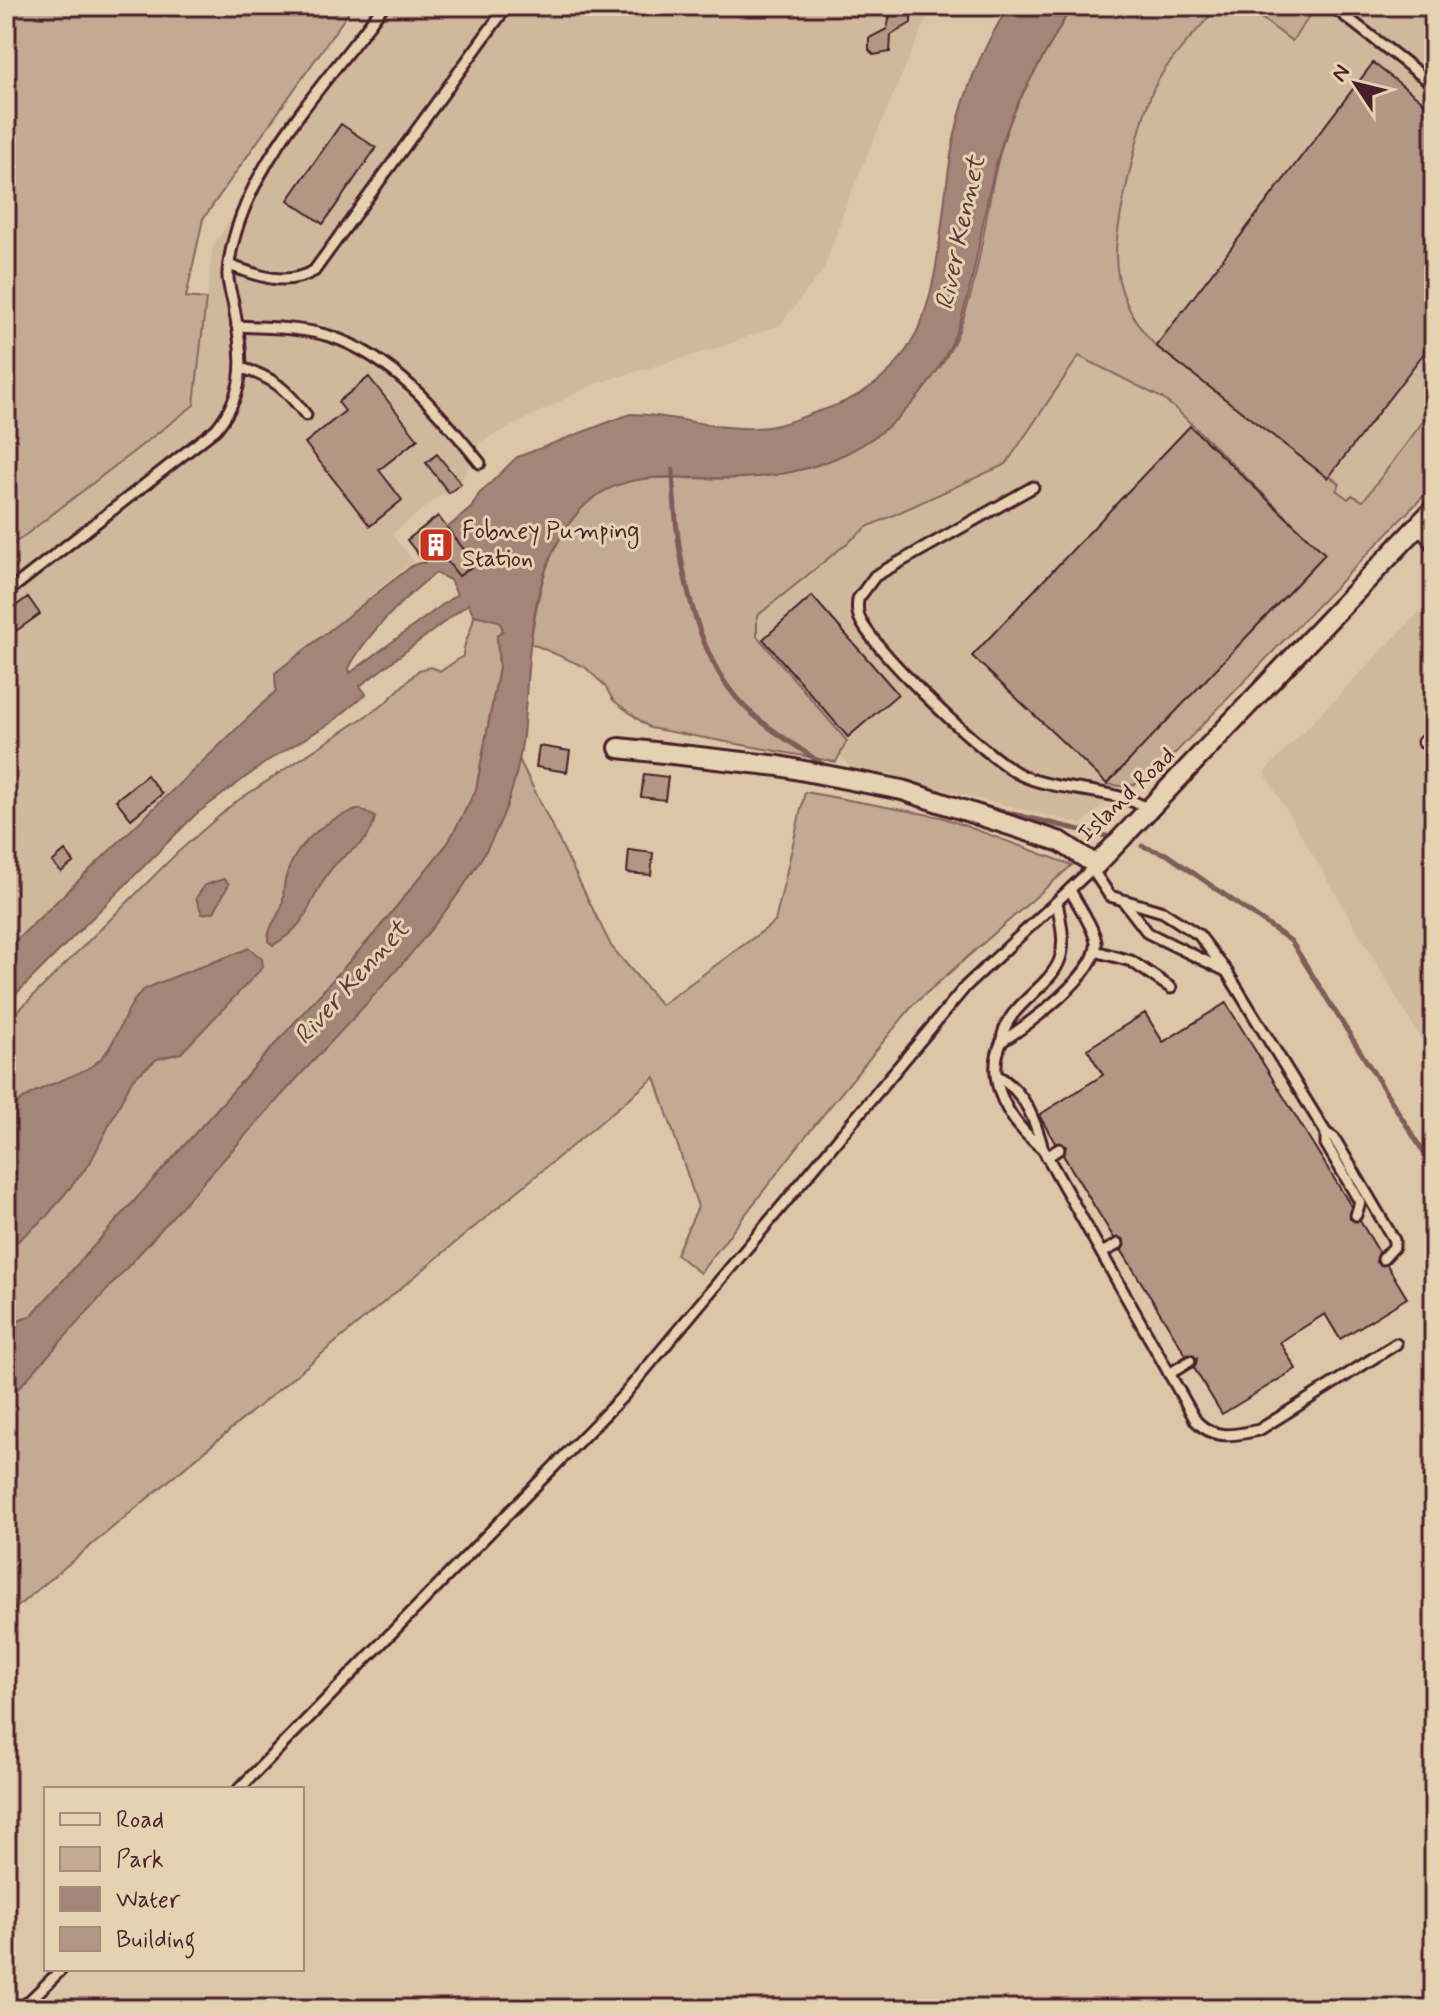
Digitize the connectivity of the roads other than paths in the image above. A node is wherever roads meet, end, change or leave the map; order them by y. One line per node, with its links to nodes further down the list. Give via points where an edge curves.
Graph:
1 (383, 6): 5 (lane, via 260,173 238,222)
2 (507, 6): 5 (lane, via 314,271 284,281)
3 (1332, 6): 4 (lane)
4 (1434, 85)
5 (229, 265): 6 (lane)
6 (237, 326): 7 (lane); 9 (lane, via 330,336 365,352 424,400)
7 (241, 368): 8 (lane, via 284,387); 14 (lane, via 234,408 216,429)
8 (306, 415)
9 (480, 463)
10 (1033, 487): 18 (lane, via 875,576 858,599 860,620 973,740 1006,766 1058,787 1139,802)
11 (1434, 509): 12 (street, Island Road)
12 (1418, 524): 13 (lane); 18 (street, Island Road)
13 (1434, 549)
14 (6, 593)
15 (1434, 734): 16 (lane)
16 (1423, 742)
17 (619, 748): 19 (street, Island Road, via 779,766 902,790 1061,842)
18 (1150, 811): 19 (street, Island Road)
19 (1094, 867): 20 (lane); 22 (lane, via 1105,891)
20 (1070, 890): 21 (lane); 23 (lane, via 1093,935)
21 (1057, 902): 26 (lane, via 1061,958 1013,1016); 38 (lane, via 966,986 624,1395)
22 (1125, 903): 24 (lane, via 1148,933); 24 (lane, via 1180,921 1199,935)
23 (1095, 951): 25 (lane, via 1131,961); 26 (lane, via 1074,982 1026,1027)
24 (1227, 972): 28 (lane)
25 (1171, 988)
26 (1002, 1041): 27 (lane)
27 (998, 1076): 30 (lane, via 1014,1087 1034,1116); 30 (lane, via 1000,1097 1022,1132)
28 (1326, 1133): 31 (lane, via 1326,1144 1360,1202); 34 (lane, via 1334,1138 1394,1240)
29 (1059, 1149): 30 (lane)
30 (1045, 1153): 33 (lane)
31 (1356, 1215)
32 (1118, 1244): 33 (lane)
33 (1102, 1253): 37 (lane)
34 (1383, 1259)
35 (1396, 1344): 37 (lane, via 1259,1430 1234,1435 1202,1428)
36 (1190, 1361): 37 (lane)
37 (1169, 1374)
38 (241, 1787)
39 (60, 1971): 40 (lane)
40 (21, 2009)

